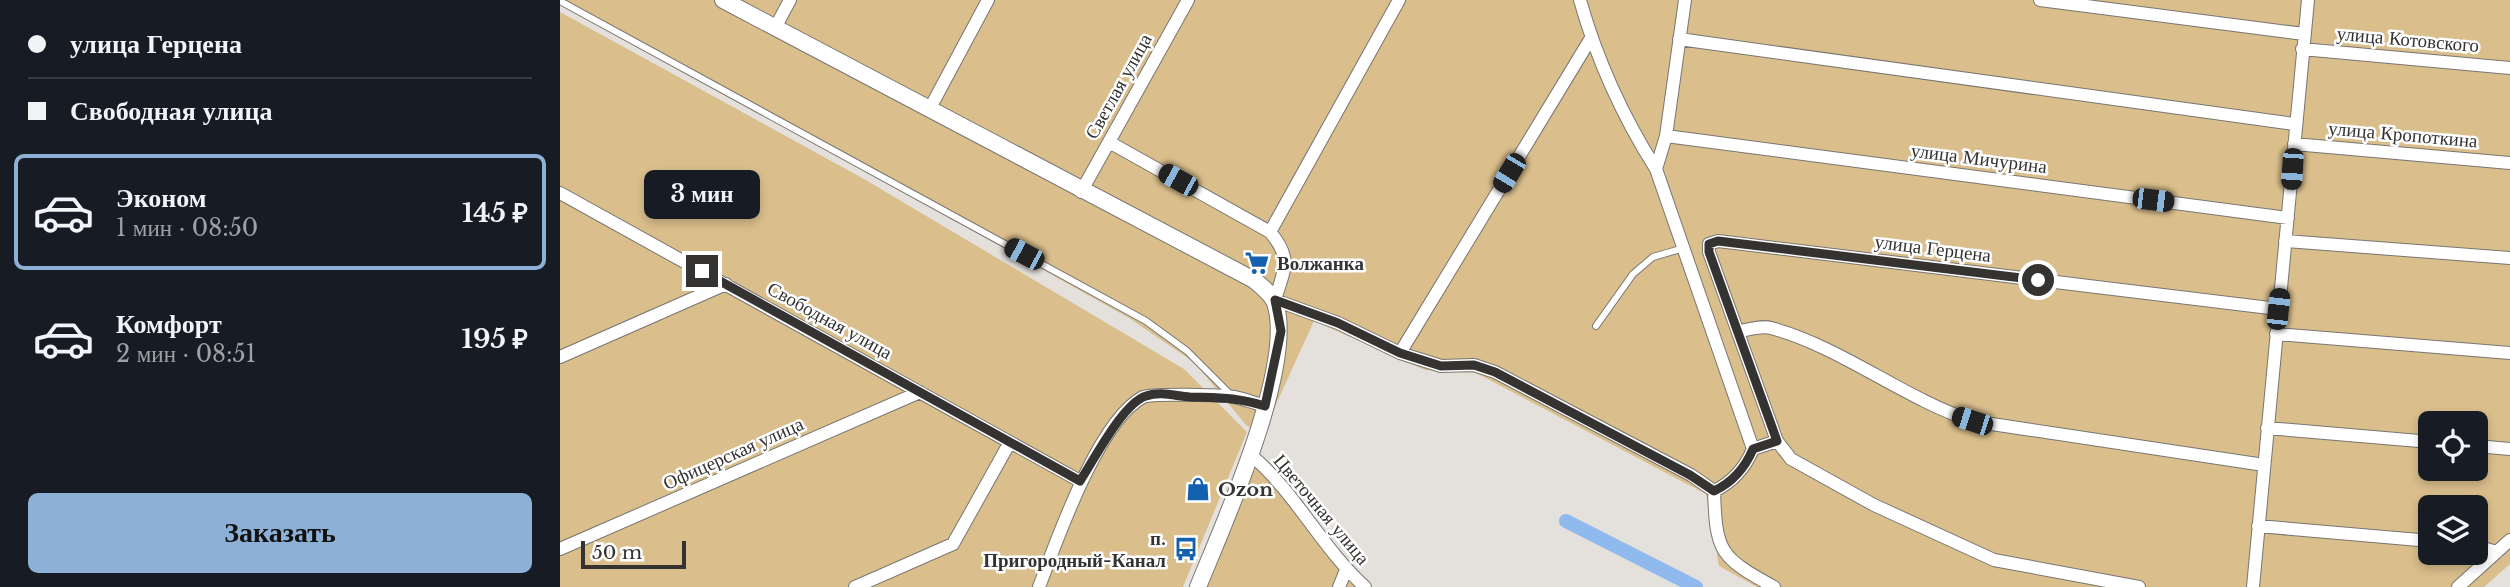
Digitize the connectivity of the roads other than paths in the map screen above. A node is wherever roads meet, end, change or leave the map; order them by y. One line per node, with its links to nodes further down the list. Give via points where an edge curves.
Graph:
1 (723, 0): 11 (street)
2 (790, 0): 11 (street)
3 (988, 0): 17 (street)
4 (1188, 0): 20 (street, Светлая улица)
5 (1399, 0): 27 (street)
6 (1580, 0): 13 (street)
7 (1685, 0): 14 (street)
8 (2040, 0): 12 (street)
9 (2308, 0): 12 (street)
10 (560, 1): 41 (lane, via 1146,321 1188,351)
11 (775, 28): 17 (street)
12 (2304, 34): 15 (street)
13 (1591, 38): 23 (street, via 1633,133); 37 (street)
14 (1679, 39): 18 (street); 19 (street)
15 (2302, 49): 16 (street, улица Котовского); 18 (street)
16 (2510, 68)
17 (929, 110): 24 (street)
18 (2294, 124): 21 (street)
19 (1666, 136): 23 (street); 26 (street, улица Мичурина)
20 (1109, 142): 24 (street, Светлая улица); 27 (street)
21 (2294, 144): 22 (street, улица Кропоткина); 26 (street)
22 (2510, 163)
23 (1656, 169): 29 (street)
24 (1081, 191): 32 (street, via 1254,280)
25 (560, 193): 31 (street, Свободная улица)
26 (2288, 218): 28 (street)
27 (1270, 232): 32 (street, via 1287,262)
28 (2285, 241): 30 (street); 33 (street)
29 (1684, 248): 34 (lane, via 1654,257 1633,274); 48 (street)
30 (2510, 258)
31 (726, 284): 39 (street); 40 (street, Свободная улица)
32 (1275, 300): 37 (street); 42 (street, via 1281,331)
33 (2278, 309): 35 (street, улица Герцена, via 1718,241 1709,244 1709,252); 36 (street)
34 (1596, 326)
35 (1739, 331): 44 (street); 51 (street, via 1769,327 1855,363 1941,411 1972,421)
36 (2276, 334): 38 (street); 43 (street)
37 (1400, 353): 53 (street, via 1441,366 1474,365 1495,372)
38 (2510, 353)
39 (560, 357)
40 (920, 392): 46 (street, Свободная улица); 57 (street, Офицерская улица)
41 (1233, 396): 42 (street); 52 (street, via 1144,396 1119,420)
42 (1265, 406): 50 (street)
43 (2267, 428): 45 (street); 51 (street)
44 (1777, 441): 48 (street); 67 (street, via 1791,459 1874,505 1994,560)
45 (2418, 441)
46 (1010, 442): 52 (street, Свободная улица); 61 (street, via 953,544)
47 (2488, 447): 49 (street)
48 (1753, 449): 53 (street, via 1747,464 1727,485)
49 (2510, 449)
50 (1251, 455): 60 (street, Цветочная улица, via 1274,475); 63 (street)
51 (2264, 465): 54 (street)
52 (1080, 481): 62 (street)
53 (1714, 491): 66 (street, via 1717,536 1723,552 1734,565)
54 (2258, 526): 55 (street); 68 (street)
55 (2418, 540)
56 (2510, 540): 59 (street)
57 (560, 549)
58 (2488, 549): 59 (street)
59 (2497, 552): 69 (street)
60 (1346, 570): 64 (street); 65 (street, Цветочная улица)
61 (855, 587)
62 (1038, 587)
63 (1198, 587)
64 (1339, 587)
65 (1364, 587)
66 (1774, 587)
67 (2139, 587)
68 (2253, 587)
69 (2458, 587)

